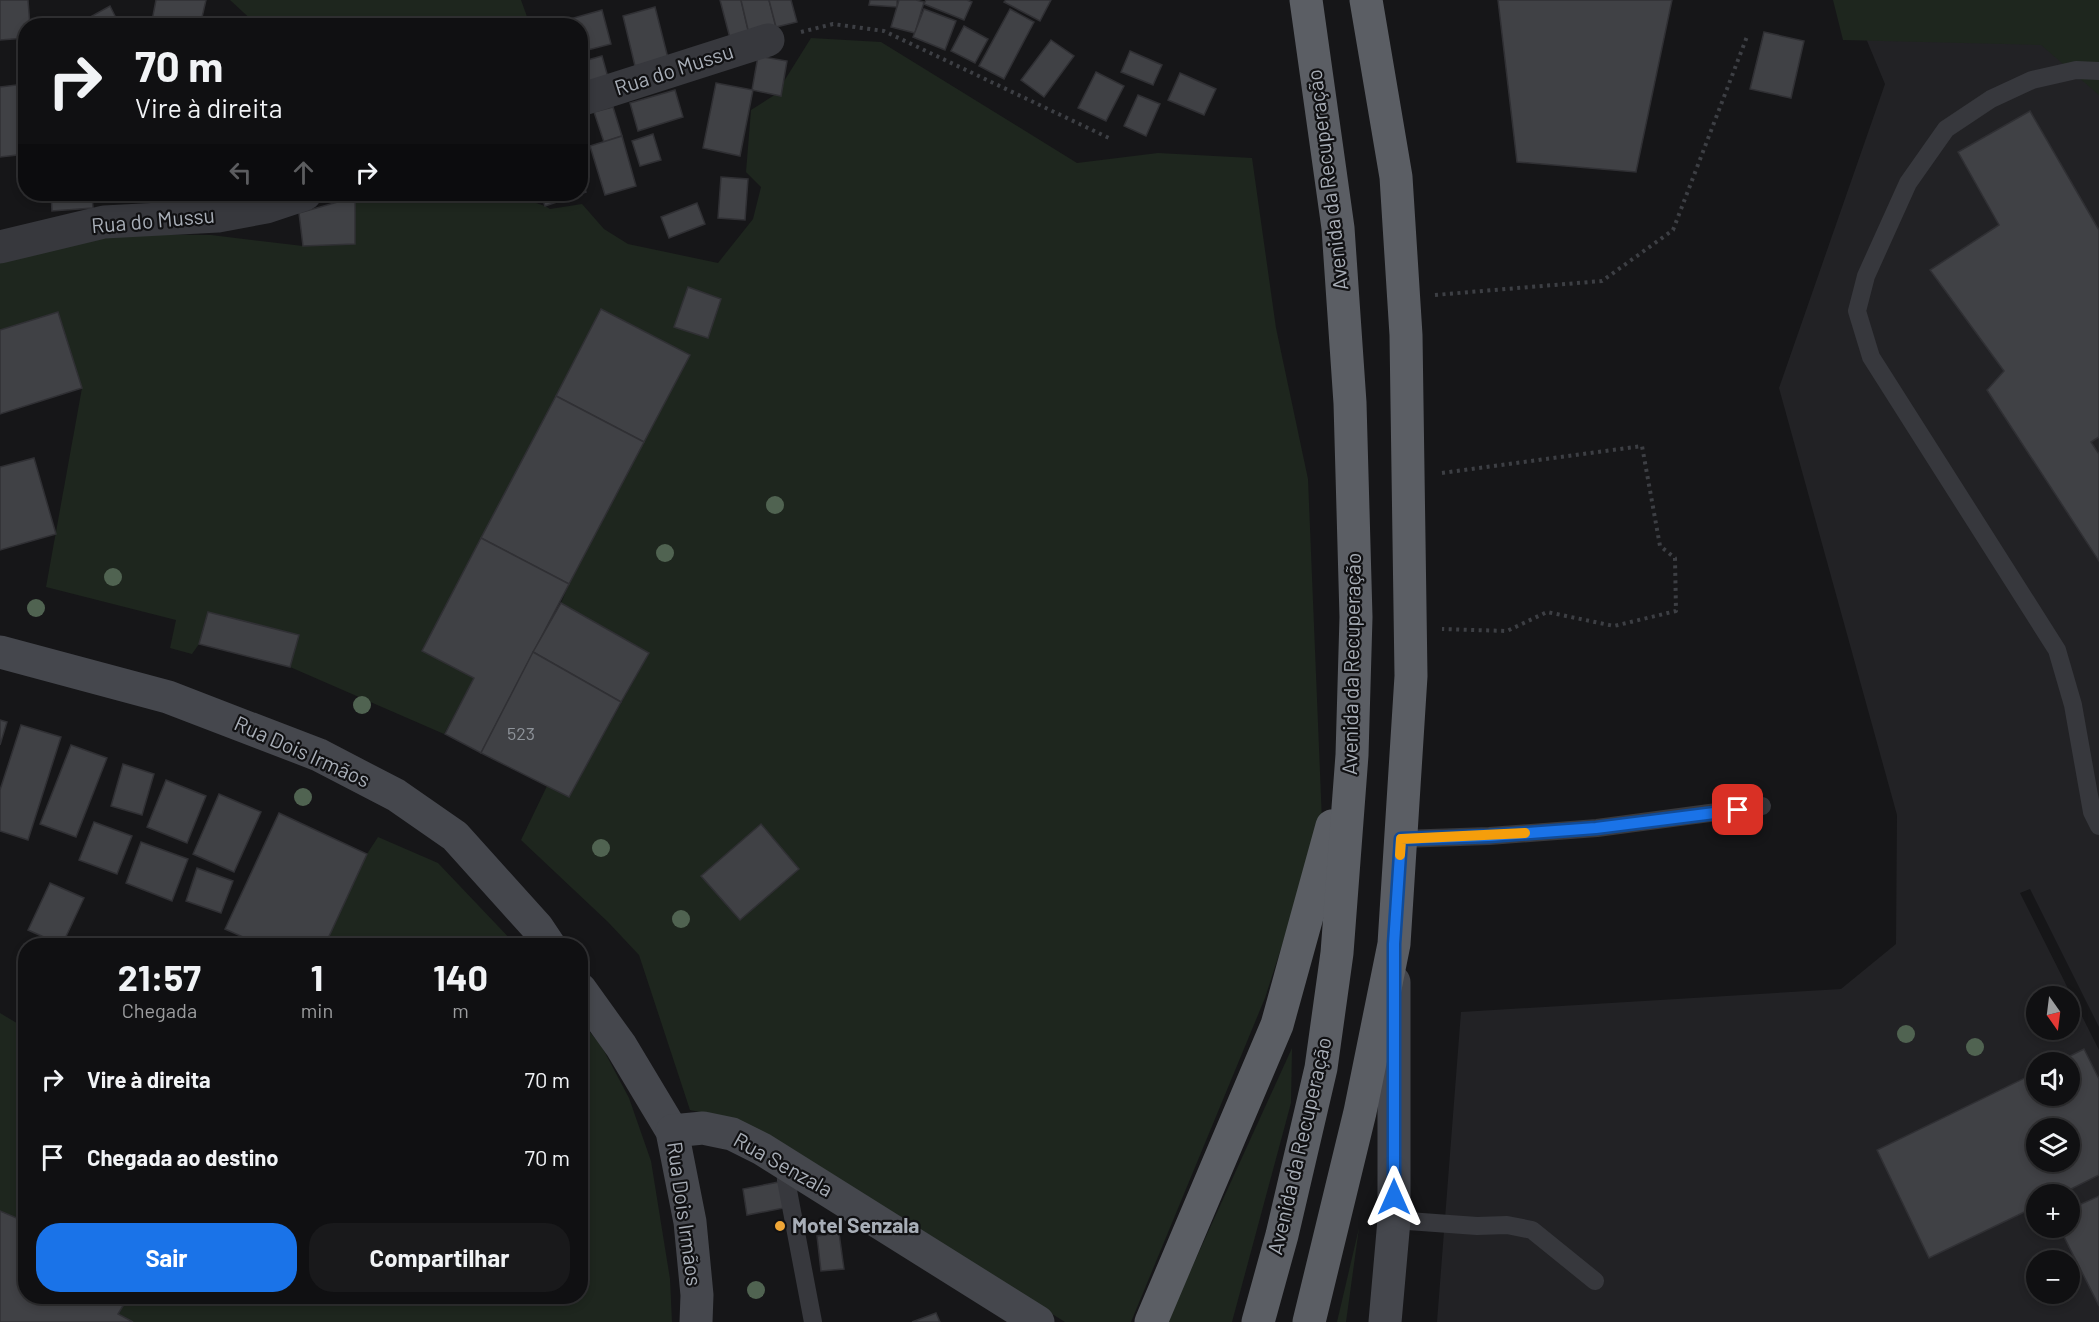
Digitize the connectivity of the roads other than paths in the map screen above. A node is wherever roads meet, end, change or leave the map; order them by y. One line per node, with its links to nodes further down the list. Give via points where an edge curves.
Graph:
1 (1306, 0): 9 (highway, Avenida da Recuperação, via 1338,228 1350,403 1356,617)
2 (1366, 0): 12 (highway, via 1396,177 1407,335 1411,676)
3 (768, 40): 5 (street, Rua do Mussu)
4 (2099, 71): 11 (lane, via 2076,70 2032,80 1991,99 1946,129 1908,183 1866,276 1857,311 1871,357 2057,650 2073,705 2092,812)
5 (588, 97)
6 (284, 201): 7 (street, Rua do Mussu, via 218,216 104,222)
7 (0, 247)
8 (0, 652): 13 (main road, Rua Dois Irmãos, via 168,697 319,755 396,795 455,836)
9 (1352, 755): 23 (highway, via 1277,1025); 24 (highway, Avenida da Recuperação, via 1337,953 1321,1068)
10 (1762, 807): 12 (lane, via 1596,828)
11 (2099, 826)
12 (1401, 839): 14 (highway)
13 (544, 938)
14 (1394, 944): 18 (main road); 25 (highway, via 1360,1112)
15 (588, 1000): 16 (main road, Rua Dois Irmãos)
16 (672, 1131): 17 (main road, Rua Senzala, via 703,1128 732,1134); 20 (main road, Rua Dois Irmãos, via 690,1221)
17 (784, 1163): 21 (lane); 22 (main road, Rua Senzala)
18 (1394, 1220): 19 (lane, via 1508,1225 1532,1230); 26 (main road)
19 (1595, 1281)
20 (696, 1322)
21 (813, 1322)
22 (1038, 1322)
23 (1151, 1322)
24 (1258, 1322)
25 (1309, 1322)
26 (1385, 1322)

